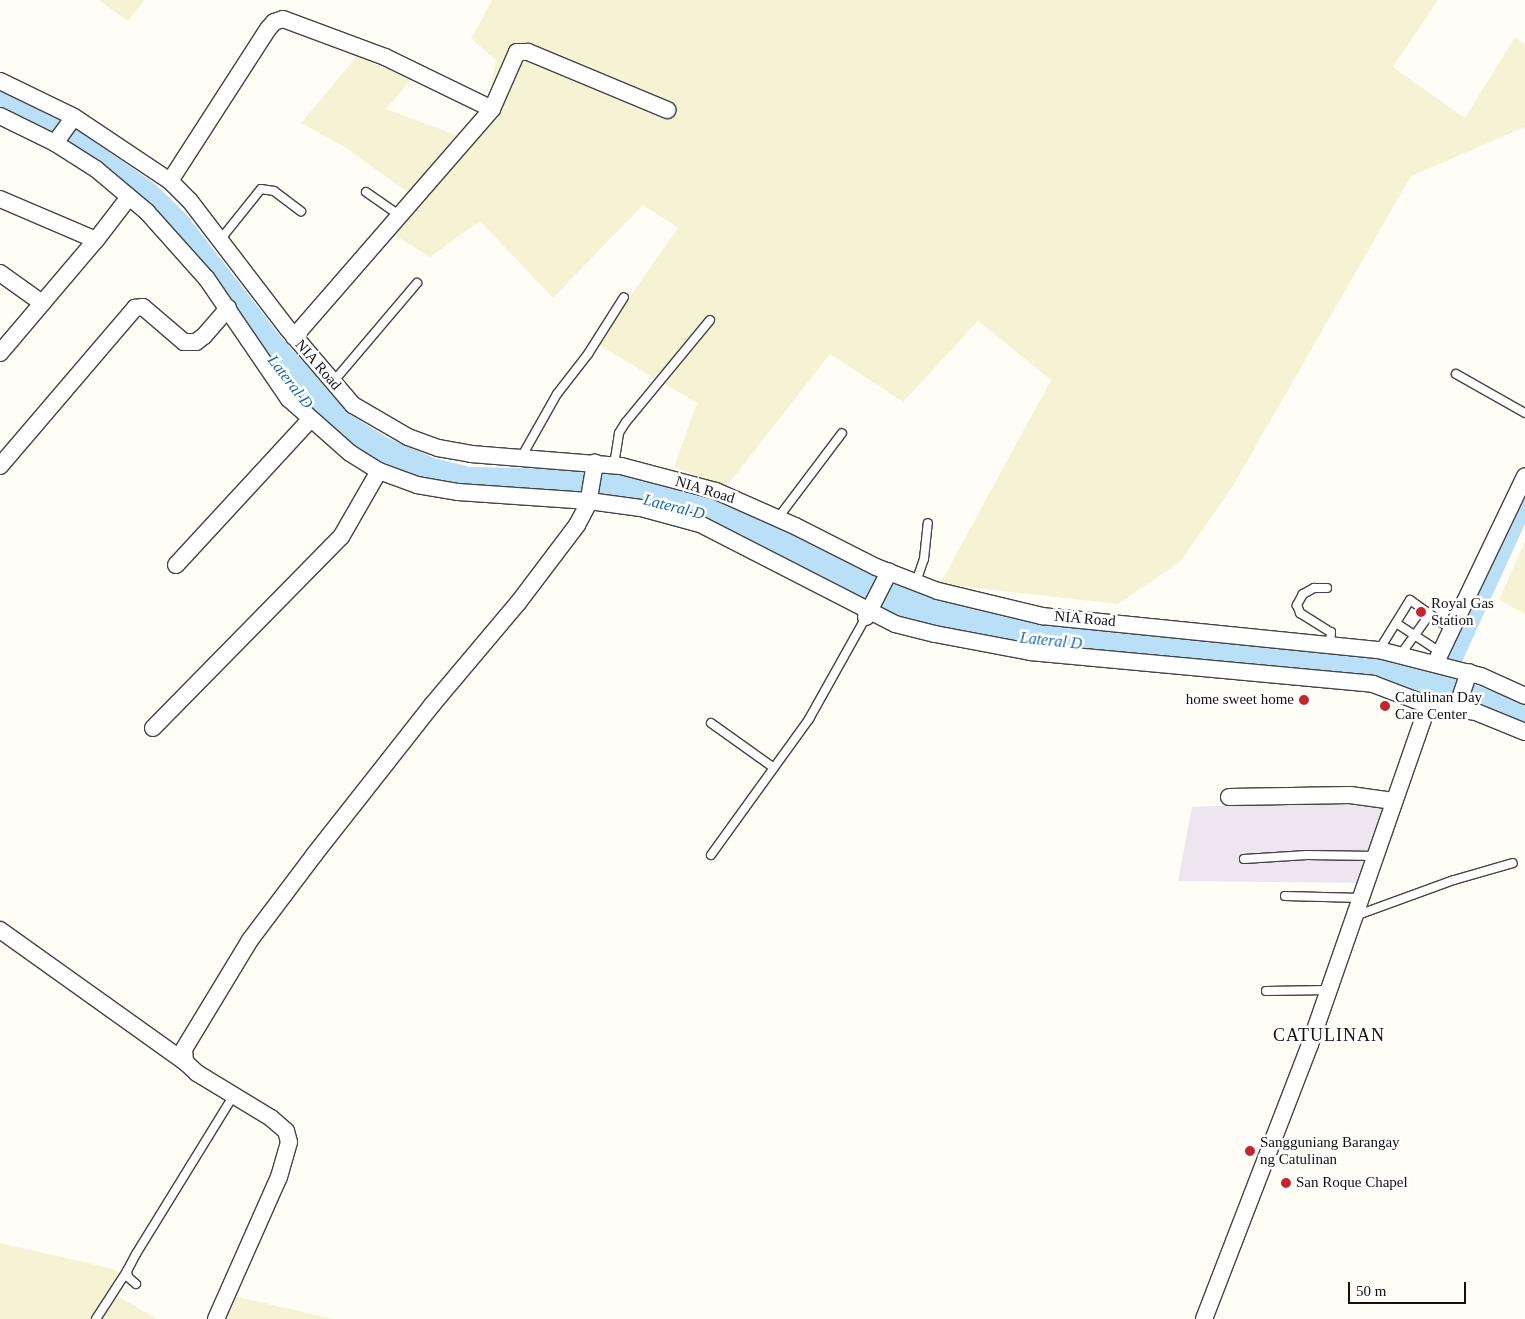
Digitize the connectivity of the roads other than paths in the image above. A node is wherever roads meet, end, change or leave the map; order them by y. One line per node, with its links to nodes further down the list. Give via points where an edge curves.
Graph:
1 (0, 81): 5 (street, NIA Road)
2 (492, 109): 3 (street, via 518,52 528,52); 6 (street, via 385,58 283,19 268,29); 11 (street)
3 (666, 110)
4 (0, 116): 5 (street)
5 (64, 130): 6 (street, NIA Road); 8 (street, via 96,169)
6 (170, 181): 13 (street, NIA Road, via 190,200)
7 (366, 192): 11 (lane)
8 (129, 197): 12 (street); 18 (street, via 179,244)
9 (0, 199): 12 (street)
10 (301, 211): 13 (lane, via 274,191 261,189)
11 (399, 214): 20 (street)
12 (96, 240): 17 (street)
13 (220, 240): 20 (street, NIA Road)
14 (0, 273): 17 (street)
15 (418, 283): 23 (lane)
16 (624, 297): 27 (lane, via 588,354 557,394)
17 (42, 303): 21 (street)
18 (228, 308): 25 (street, via 289,399); 29 (street, via 196,342 184,342 142,307 135,308)
19 (710, 320): 28 (lane, via 626,422 619,433)
20 (294, 337): 23 (street, NIA Road)
21 (0, 353)
22 (1456, 374): 24 (lane)
23 (333, 382): 27 (street, NIA Road, via 353,405 408,437 438,448)
24 (1525, 413)
25 (310, 420): 31 (street, via 350,453); 36 (street)
26 (842, 433): 34 (lane)
27 (522, 456): 30 (street, NIA Road)
28 (614, 465): 30 (street, NIA Road); 34 (street, NIA Road, via 716,491)
29 (0, 466)
30 (594, 466): 33 (street)
31 (379, 471): 33 (street, via 416,485 458,492); 53 (street, via 341,537)
32 (1525, 476): 43 (street)
33 (589, 498): 40 (street, via 700,524); 68 (street, via 577,525 518,603 426,712 250,940 184,1049)
34 (778, 518): 37 (street, NIA Road)
35 (928, 523): 38 (lane, via 924,558)
36 (176, 565)
37 (887, 575): 38 (street, NIA Road); 40 (street)
38 (916, 582): 45 (street, NIA Road, via 938,591 1042,616)
39 (1327, 588): 45 (lane, via 1314,588 1303,594 1297,605 1300,613 1331,632)
40 (869, 611): 50 (street, via 895,624 986,644 1274,677 1373,684); 55 (lane, via 842,665)
41 (1430, 614): 42 (lane, via 1410,600); 43 (lane); 44 (lane)
42 (1396, 623): 44 (lane); 46 (lane)
43 (1451, 629): 48 (street)
44 (1415, 635): 47 (lane); 48 (lane)
45 (1330, 645): 46 (street, NIA Road)
46 (1379, 650): 47 (street, NIA Road)
47 (1401, 654): 48 (street, NIA Road)
48 (1452, 667): 49 (street, NIA Road); 51 (street)
49 (1525, 696)
50 (1428, 705): 51 (street); 57 (street)
51 (1457, 706): 54 (street)
52 (711, 723): 55 (lane)
53 (153, 728)
54 (1525, 732)
55 (774, 768): 58 (lane)
56 (1229, 797): 57 (street, via 1350,795)
57 (1394, 801): 59 (street)
58 (711, 855)
59 (1376, 856): 60 (lane, via 1308,854); 63 (street)
60 (1244, 858)
61 (1513, 863): 64 (lane, via 1454,880)
62 (1285, 896): 63 (lane)
63 (1362, 898): 64 (street)
64 (1355, 916): 66 (street)
65 (0, 930): 68 (street)
66 (1329, 990): 67 (lane); 74 (street)
67 (1266, 991)
68 (185, 1062): 69 (street)
69 (234, 1095): 70 (lane); 73 (street, via 286,1131 289,1151)
70 (128, 1271): 71 (lane, via 128,1277); 72 (lane)
71 (136, 1284)
72 (96, 1319)
73 (216, 1319)
74 (1204, 1319)

